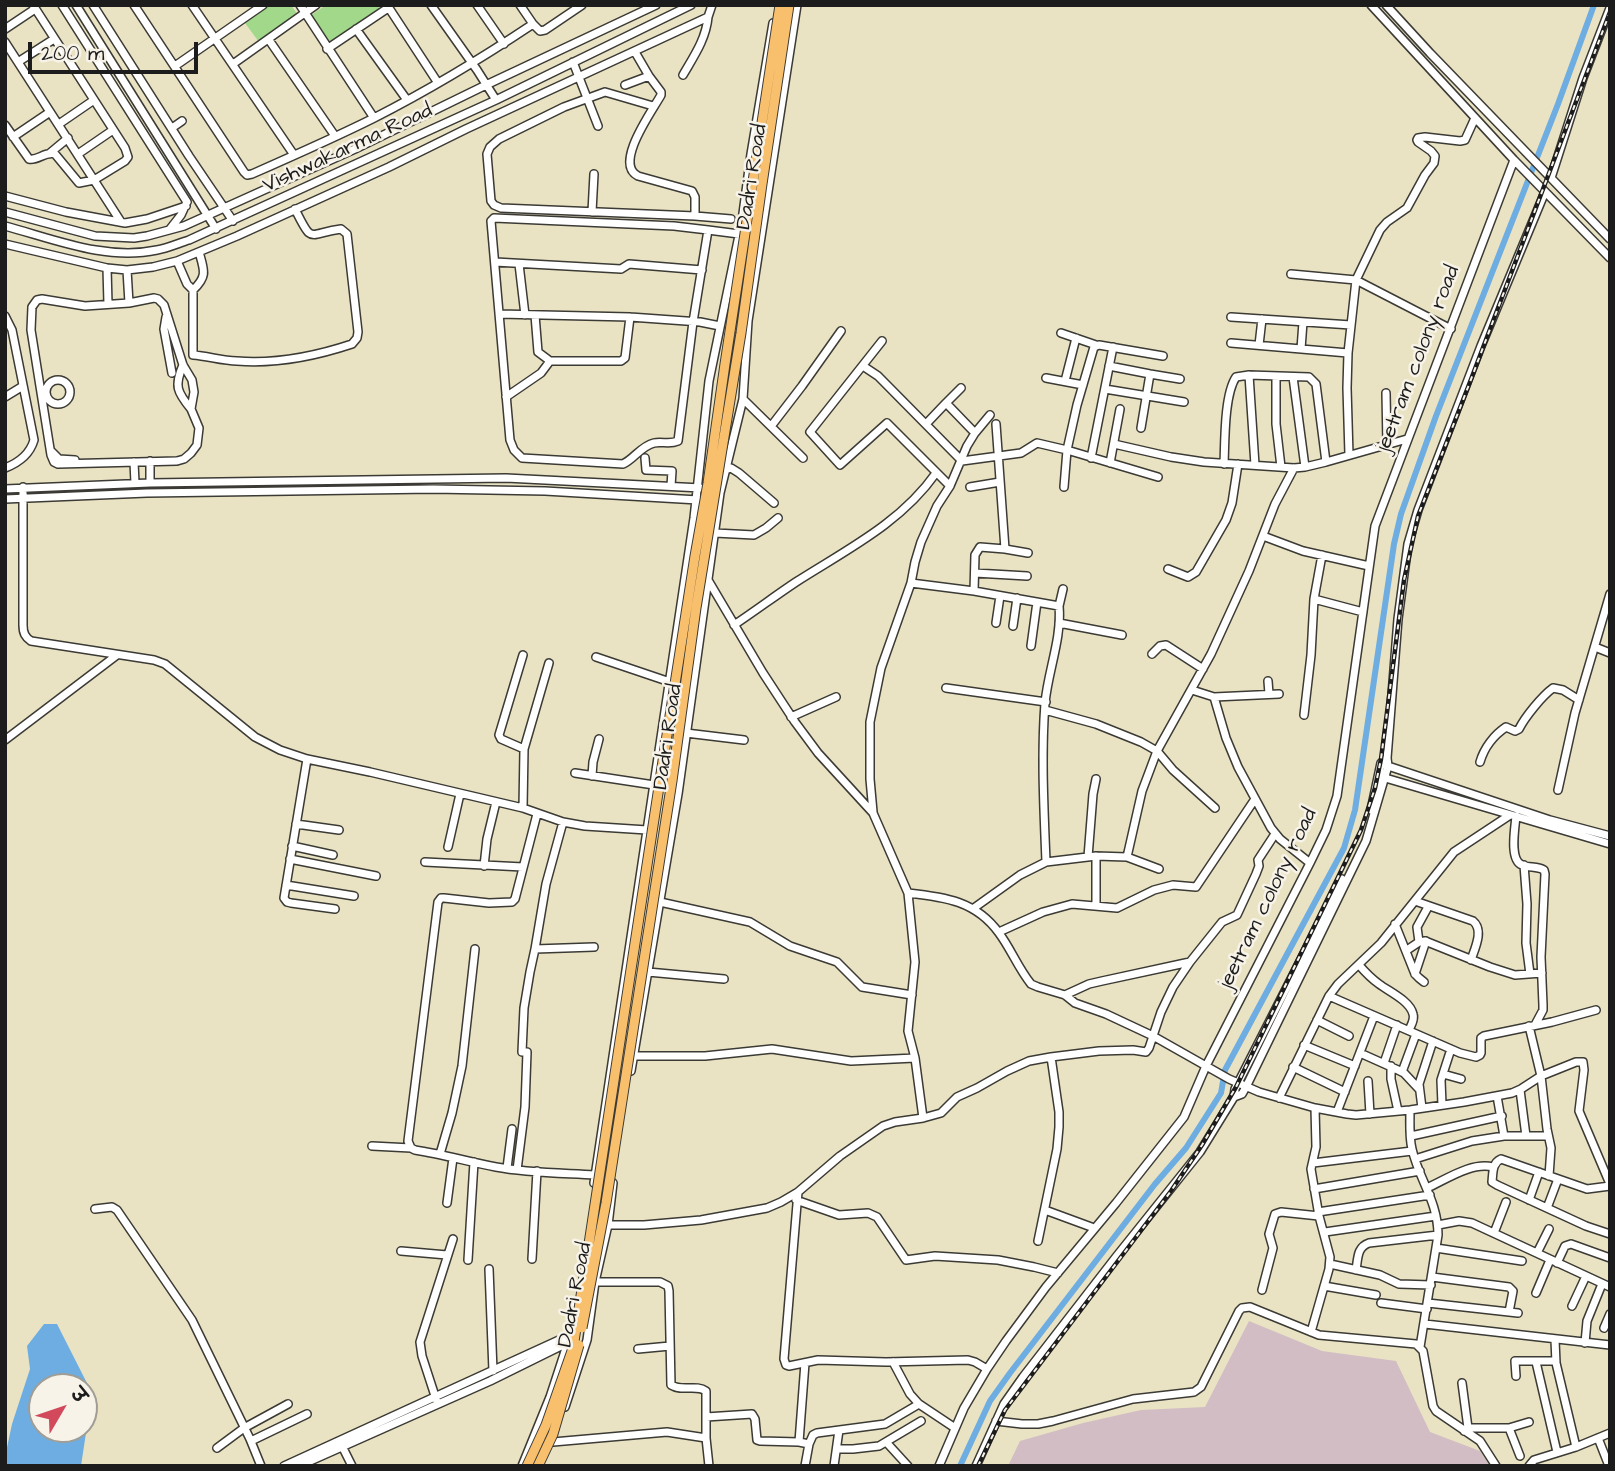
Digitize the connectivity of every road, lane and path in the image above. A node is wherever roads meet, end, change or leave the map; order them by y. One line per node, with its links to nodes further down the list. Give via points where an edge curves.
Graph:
1 (62, 5): 79 (street)
2 (76, 5): 76 (street)
3 (93, 5): 62 (street)
4 (134, 5): 43 (street)
5 (192, 5): 32 (street)
6 (247, 5): 26 (street)
7 (263, 5): 26 (street)
8 (300, 5): 27 (street)
9 (316, 5): 27 (street)
10 (431, 5): 41 (street)
11 (477, 5): 36 (street)
12 (520, 5): 29 (street)
13 (582, 5): 25 (street)
14 (656, 5): 48 (street, Vishwakarma Road)
15 (691, 5): 40 (street, Vishwakarma Road)
16 (712, 5): 28 (street)
17 (778, 5): 93 (street, Dadri Road); 491 (main road, bridge, via 573,1348 546,1425)
18 (789, 5): 492 (main road, bridge, via 606,1203 577,1355 554,1434)
19 (797, 5): 155 (street, Dadri Road, via 748,321)
20 (1371, 5): 57 (street)
21 (1386, 5): 74 (street)
22 (387, 6): 31 (street); 47 (street)
23 (34, 7): 30 (street); 33 (street)
24 (1610, 8): 74 (street)
25 (568, 9): 29 (street, via 545,30)
26 (252, 13): 32 (street)
27 (305, 13): 34 (street); 37 (street)
28 (708, 17): 38 (street); 44 (street, via 704,38)
29 (533, 24): 36 (street)
30 (5, 29)
31 (356, 29): 37 (street); 52 (street)
32 (215, 38): 42 (street); 43 (street)
33 (54, 39): 39 (street); 51 (street)
34 (269, 40): 42 (street); 64 (street)
35 (5, 42): 39 (street)
36 (504, 44): 41 (street)
37 (327, 49): 56 (street)
38 (635, 52): 45 (street); 46 (street)
39 (18, 62): 55 (street)
40 (573, 62): 46 (street); 53 (street, Vishwakarma Road)
41 (471, 63): 47 (street); 48 (street)
42 (233, 64): 70 (street)
43 (175, 66): 70 (street, via 247,175)
44 (683, 75)
45 (649, 76): 49 (street); 54 (street, via 661,92)
46 (581, 81): 50 (street); 72 (street)
47 (438, 83): 52 (street)
48 (486, 85): 53 (street); 80 (street, Vishwakarma Road)
49 (625, 85)
50 (588, 98): 54 (street, via 605,92); 61 (street); 83 (street, via 499,139 490,147 486,163 494,205)
51 (94, 100): 59 (street); 63 (street)
52 (407, 100): 56 (street)
53 (496, 100): 68 (street, Vishwakarma Road)
54 (653, 107): 85 (street, via 635,138 630,171 692,191)
55 (50, 112): 59 (street); 65 (street)
56 (374, 118): 64 (street)
57 (1475, 118): 71 (street); 106 (street, via 1465,140 1418,138 1435,156 1434,163 1407,208 1380,230)
58 (182, 121): 62 (street)
59 (59, 124): 66 (street)
60 (5, 125): 65 (street)
61 (598, 126)
62 (172, 128): 80 (street)
63 (113, 130): 69 (street); 75 (street, via 128,157)
64 (335, 136): 70 (street)
65 (13, 137): 67 (street, via 29,159)
66 (68, 138): 67 (street); 69 (street)
67 (50, 153): 75 (street, via 58,156 79,183)
68 (382, 153): 72 (street); 87 (street, Vishwakarma Road)
69 (78, 154): 75 (street)
70 (294, 155)
71 (1515, 160): 77 (street); 122 (street, jeetram colony road)
72 (388, 167): 81 (street)
73 (594, 174): 83 (street)
74 (1550, 177): 95 (street)
75 (94, 180): 88 (street)
76 (192, 190): 79 (street); 84 (street)
77 (1544, 191): 98 (street); 263 (street, via 1408,544)
78 (5, 196): 88 (street)
79 (186, 204): 88 (street, via 147,219); 91 (street)
80 (225, 208): 84 (street, Vishwakarma Road); 87 (street)
81 (295, 209): 97 (street); 107 (street, via 312,234 341,229 347,234 358,332 352,344 305,357 258,361 193,355)
82 (5, 212): 94 (street, Vishwakarma Road, via 95,236)
83 (592, 212): 85 (street)
84 (207, 215): 90 (street); 91 (street, Vishwakarma Road)
85 (695, 216): 86 (street)
86 (731, 219)
87 (233, 221): 90 (street, Vishwakarma Road)
88 (123, 222): 94 (street)
89 (5, 226): 90 (street, Vishwakarma Road, via 89,249 135,253)
90 (216, 229)
91 (169, 230): 94 (street, Vishwakarma Road)
92 (708, 230): 93 (street); 100 (street, via 494,218); 104 (street)
93 (739, 234): 121 (street, Dadri Road)
94 (134, 237)
95 (1610, 239)
96 (5, 244): 102 (street)
97 (199, 252): 99 (street); 107 (street, via 205,273)
98 (1610, 258)
99 (177, 261): 103 (street); 107 (street)
100 (495, 262): 101 (street); 111 (street)
101 (519, 264): 104 (street, via 621,269 629,264); 112 (street)
102 (107, 268): 103 (street); 109 (street)
103 (127, 270): 108 (street)
104 (702, 270): 118 (street)
105 (1291, 274): 106 (street)
106 (1356, 280): 120 (street); 122 (street)
107 (193, 290)
108 (129, 303): 109 (street); 110 (street, via 154,298)
109 (108, 304): 148 (street, via 85,306 42,299 34,303 31,330)
110 (166, 312): 135 (street); 138 (street, via 164,328)
111 (499, 314): 112 (street); 153 (street)
112 (525, 315): 113 (street)
113 (535, 315): 114 (street); 134 (street, via 538,352)
114 (630, 317): 118 (street); 134 (street, via 621,361)
115 (1231, 317): 117 (street)
116 (6, 319): 147 (street)
117 (1262, 319): 119 (street); 129 (street)
118 (693, 322): 121 (street); 153 (street, via 674,444 653,443 623,464 522,458 510,444)
119 (1303, 322): 120 (street); 131 (street)
120 (1351, 325): 132 (street)
121 (720, 326): 199 (street, Dadri Road)
122 (1451, 329): 167 (street, jeetram colony road)
123 (841, 331): 164 (street)
124 (1061, 333): 125 (street)
125 (1076, 338): 128 (street); 145 (street)
126 (882, 341): 136 (street)
127 (1231, 342): 129 (street)
128 (1096, 345): 130 (street); 146 (street)
129 (1259, 345): 131 (street)
130 (1113, 347): 133 (street); 137 (street)
131 (1301, 349): 132 (street)
132 (1348, 353): 172 (street)
133 (1163, 356)
134 (550, 361): 153 (street, via 541,373)
135 (183, 365): 159 (street, via 194,386); 159 (street, via 177,384)
136 (863, 366): 162 (street); 191 (street, via 810,432 840,465 887,423)
137 (1110, 366): 139 (street); 150 (street)
138 (172, 373)
139 (1150, 374): 144 (street); 154 (street)
140 (1249, 375): 141 (street); 183 (street, via 1236,377 1232,384); 185 (street)
141 (1276, 376): 142 (street); 186 (street)
142 (1293, 377): 181 (street, via 1309,377 1316,384); 187 (street)
143 (1046, 378): 145 (street)
144 (1180, 379)
145 (1065, 381): 146 (street)
146 (1083, 385): 171 (street)
147 (23, 386): 152 (street); 188 (street, via 34,440 26,455)
148 (44, 386): 156 (street); 156 (street, via 58,380 70,391 64,402)
149 (961, 388): 158 (street)
150 (1105, 389): 154 (street); 176 (street)
151 (1385, 393): 169 (street)
152 (5, 397)
153 (506, 397)
154 (1146, 397): 157 (street); 165 (street)
155 (743, 398): 164 (street); 190 (street, Dadri Road)
156 (46, 402): 170 (street)
157 (1184, 402)
158 (946, 403): 162 (street); 166 (street)
159 (191, 409): 178 (street, via 199,428 191,453 177,461)
160 (1120, 409): 168 (street)
161 (990, 415): 166 (street)
162 (926, 424): 179 (street)
163 (996, 424): 173 (street)
164 (772, 425): 175 (street)
165 (1141, 428)
166 (975, 433): 179 (street)
167 (1407, 439): 169 (street); 215 (street, jeetram colony road, via 1375,526)
168 (1114, 444): 182 (street); 183 (street)
169 (1387, 445): 172 (street)
170 (50, 450): 177 (street, via 59,459); 180 (street, via 54,462 63,465)
171 (1067, 450): 173 (street, via 1037,443 1024,452); 176 (street); 201 (street)
172 (1349, 455): 181 (street)
173 (999, 456): 179 (street); 194 (street)
174 (645, 457): 196 (street, via 646,470 672,471)
175 (803, 458)
176 (1091, 458): 182 (street)
177 (89, 459)
178 (150, 461): 180 (street); 193 (street)
179 (962, 461): 197 (street)
180 (134, 462): 195 (street)
181 (1326, 462): 187 (street)
182 (1110, 463): 192 (street)
183 (1224, 464): 184 (street)
184 (1238, 464): 185 (street); 216 (street, via 1226,520 1196,572 1188,577)
185 (1255, 465): 186 (street)
186 (1281, 467): 189 (street)
187 (1306, 467): 189 (street)
188 (5, 468)
189 (1294, 468): 211 (street)
190 (725, 470): 203 (street, Dadri Road); 206 (street, via 739,473)
191 (936, 473): 197 (street); 232 (street, via 901,513)
192 (1158, 477)
193 (150, 482): 195 (street); 196 (street, via 506,478)
194 (1000, 482): 200 (street); 212 (street)
195 (135, 483): 198 (street)
196 (671, 486): 199 (street)
197 (950, 486): 220 (street, via 921,542)
198 (23, 487): 202 (street); 207 (street)
199 (698, 487): 203 (street); 205 (street, Dadri Road)
200 (970, 487)
201 (1064, 488)
202 (5, 489)
203 (720, 494): 208 (street, Dadri Road)
204 (5, 499): 207 (street)
205 (696, 499): 207 (street, via 433,489 147,493); 208 (street); 245 (street, Dadri Road)
206 (774, 503)
207 (23, 504): 239 (street, via 26,638)
208 (719, 505): 210 (street, Dadri Road)
209 (778, 517): 210 (street, via 754,535)
210 (715, 533): 219 (street, Dadri Road)
211 (1263, 536): 214 (street); 243 (street)
212 (1005, 549): 213 (street); 217 (street, via 978,549)
213 (1028, 553)
214 (1322, 555): 215 (street); 226 (street)
215 (1370, 566): 229 (street, jeetram colony road)
216 (1168, 569)
217 (975, 573): 218 (street); 222 (street)
218 (1027, 576)
219 (708, 580): 232 (street); 256 (street, Dadri Road)
220 (911, 583): 222 (street); 276 (street, via 872,706)
221 (1063, 589): 228 (street)
222 (974, 591): 224 (street)
223 (1610, 594): 236 (street)
224 (1000, 596): 225 (street); 230 (street)
225 (1017, 598): 227 (street); 233 (street)
226 (1314, 599): 229 (street); 254 (street)
227 (1037, 602): 228 (street); 235 (street)
228 (1059, 606): 231 (street)
229 (1363, 612): 294 (street, jeetram colony road, via 1337,796)
230 (996, 623)
231 (1059, 623): 234 (street); 253 (street)
232 (734, 625): 255 (street)
233 (1013, 626)
234 (1122, 635)
235 (1031, 646)
236 (1595, 647): 237 (street); 252 (street)
237 (1610, 653)
238 (1152, 654): 243 (street, via 1166,645)
239 (117, 655): 258 (street); 262 (street, via 165,664 255,737)
240 (523, 655): 260 (street, via 499,737)
241 (596, 657): 245 (street)
242 (550, 663): 260 (street)
243 (1203, 669): 247 (street)
244 (1268, 681): 248 (street)
245 (670, 682): 269 (street, Dadri Road)
246 (946, 688): 253 (street)
247 (1192, 690): 251 (street); 261 (street)
248 (1269, 694): 249 (street); 251 (street)
249 (1279, 694)
250 (836, 697): 255 (street)
251 (1214, 697): 272 (street, via 1226,738)
252 (1579, 700): 264 (street, via 1553,688 1519,729 1502,729); 270 (street)
253 (1045, 706): 261 (street); 293 (street)
254 (1304, 715)
255 (792, 717): 276 (street)
256 (686, 733): 259 (street); 304 (street, Dadri Road)
257 (599, 739): 266 (street)
258 (5, 740)
259 (744, 740)
260 (524, 749): 274 (street)
261 (1157, 751): 275 (street); 290 (street, via 1142,791)
262 (307, 759): 271 (street); 280 (street)
263 (1385, 762): 267 (street); 284 (street, via 1550,820)
264 (1480, 762)
265 (575, 773): 266 (street)
266 (592, 776): 269 (street)
267 (1381, 777): 278 (street); 352 (street, via 1366,841)
268 (1096, 779): 289 (street)
269 (654, 785): 282 (street, Dadri Road)
270 (1558, 789)
271 (460, 794): 273 (street); 287 (street)
272 (1255, 799): 283 (street); 305 (street, via 1196,887 1173,885 1117,908)
273 (496, 802): 274 (street); 296 (street)
274 (523, 808): 277 (street)
275 (1215, 808)
276 (873, 813): 301 (street)
277 (537, 814): 279 (street); 297 (street)
278 (1513, 815): 285 (street); 295 (street, via 1514,857); 303 (street, via 1454,852)
279 (563, 822): 282 (street); 314 (street)
280 (296, 824): 281 (street); 286 (street)
281 (339, 830)
282 (647, 831): 386 (street, Dadri Road)
283 (1275, 834): 294 (street); 317 (street, via 1258,860 1237,915 1222,922)
284 (1610, 836)
285 (1610, 844)
286 (292, 846): 288 (street); 291 (street)
287 (448, 847)
288 (333, 855)
289 (1092, 856): 290 (street); 293 (street); 305 (street)
290 (1127, 857): 298 (street)
291 (290, 859): 299 (street); 300 (street)
292 (425, 862): 296 (street)
293 (1046, 862): 307 (street)
294 (1310, 863): 345 (street, jeetram colony road)
295 (1524, 865): 320 (street, via 1541,867 1545,874); 322 (street)
296 (484, 866): 297 (street)
297 (523, 867): 373 (street, via 510,903 444,898 438,902 408,1141)
298 (1159, 869)
299 (376, 876)
300 (286, 885): 302 (street); 308 (street, via 287,902)
301 (908, 893): 307 (street); 325 (street, via 915,962)
302 (354, 896)
303 (1415, 901): 306 (street); 309 (street)
304 (660, 902): 319 (street, Dadri Road); 325 (street, via 750,922 790,946 837,962 862,987)
305 (1096, 906): 310 (street, via 1057,907)
306 (1428, 907): 311 (street, via 1418,927); 316 (street, via 1477,924)
307 (974, 908): 310 (street)
308 (335, 909)
309 (1395, 924): 315 (street); 318 (street)
310 (999, 932): 326 (street, via 1031,984)
311 (1423, 942): 315 (street); 316 (street); 321 (street)
312 (594, 947): 314 (street)
313 (475, 949): 375 (street, via 462,1066)
314 (535, 949): 382 (street, via 524,1008 525,1107)
315 (1407, 950): 321 (street)
316 (1471, 960): 322 (street, via 1515,975)
317 (1190, 962): 326 (street, via 1089,984); 334 (street, via 1166,999)
318 (1359, 965): 327 (street); 333 (street, via 1411,1010)
319 (648, 972): 323 (street); 340 (street, Dadri Road)
320 (1542, 973): 322 (street); 332 (street, via 1543,1010)
321 (1415, 974): 324 (street)
322 (1530, 974)
323 (723, 979)
324 (1424, 982)
325 (912, 995): 342 (street, via 908,1031)
326 (1065, 995): 334 (street)
327 (1329, 996): 329 (street); 330 (street)
328 (1596, 1010): 332 (street)
329 (1374, 1016): 331 (street); 339 (street)
330 (1317, 1020): 335 (street); 337 (street)
331 (1397, 1025): 333 (street); 343 (street)
332 (1532, 1026): 338 (street, via 1480,1038 1481,1053 1476,1057); 349 (street)
333 (1413, 1032): 336 (street); 347 (street)
334 (1153, 1036): 341 (street, via 1146,1052); 345 (street)
335 (1349, 1036)
336 (1433, 1041): 338 (street); 353 (street)
337 (1304, 1045): 344 (street); 346 (street)
338 (1451, 1049): 348 (street)
339 (1360, 1053): 343 (street); 344 (street)
340 (634, 1056): 342 (street, via 705,1056 772,1049 850,1060); 401 (street, Dadri Road)
341 (1051, 1057): 366 (street, via 1007,1071 957,1097 944,1111); 398 (street, via 1059,1126)
342 (915, 1058): 366 (street)
343 (1387, 1065): 347 (street); 362 (street)
344 (1355, 1066): 355 (street)
345 (1210, 1068): 352 (street); 403 (street, jeetram colony road, via 1184,1117)
346 (1293, 1068): 355 (street); 357 (street)
347 (1402, 1072): 353 (street)
348 (1443, 1074): 350 (street); 358 (street)
349 (1541, 1076): 354 (street); 371 (street); 389 (street, via 1583,1062 1579,1111)
350 (1461, 1079)
351 (1368, 1081): 364 (street)
352 (1242, 1085): 357 (street); 464 (street, via 1242,1094 1234,1097 1200,1152 1023,1377)
353 (1419, 1089): 360 (street)
354 (1520, 1090): 356 (street); 370 (street)
355 (1345, 1092): 363 (street)
356 (1497, 1096): 358 (street); 365 (street)
357 (1279, 1098): 359 (street)
358 (1442, 1105): 360 (street)
359 (1315, 1108): 363 (street); 379 (street)
360 (1422, 1108): 361 (street)
361 (1410, 1110): 362 (street); 368 (street)
362 (1398, 1111): 364 (street)
363 (1337, 1112): 364 (street)
364 (1370, 1114)
365 (1502, 1116): 368 (street); 369 (street)
366 (923, 1118): 392 (street, via 883,1126 846,1151)
367 (512, 1129): 381 (street)
368 (1411, 1136): 374 (street)
369 (1504, 1136): 370 (street); 377 (street, via 1472,1141)
370 (1526, 1136): 371 (street)
371 (1548, 1136): 387 (street)
372 (372, 1146): 373 (street)
373 (411, 1148): 375 (street)
374 (1412, 1151): 377 (street); 379 (street)
375 (440, 1154): 376 (street)
376 (453, 1158): 378 (street); 395 (street)
377 (1415, 1160): 384 (street)
378 (474, 1162): 381 (street); 417 (street)
379 (1313, 1163): 390 (street)
380 (1493, 1167): 385 (street, via 1501,1159); 391 (street, via 1476,1167); 393 (street, via 1494,1184)
381 (507, 1168): 382 (street)
382 (517, 1170): 383 (street)
383 (537, 1171): 386 (street); 416 (street)
384 (1420, 1171): 390 (street); 391 (street)
385 (1539, 1172): 387 (street); 393 (street)
386 (595, 1175): 442 (street, Dadri Road)
387 (1549, 1176): 388 (street)
388 (1558, 1179): 389 (street, via 1587,1189); 396 (street)
389 (1610, 1185)
390 (1314, 1189): 399 (street)
391 (1428, 1191): 399 (street); 400 (street)
392 (797, 1196): 401 (street, via 750,1212 701,1220); 423 (street, via 839,1215 873,1214 906,1260 935,1256 998,1260); 453 (street, via 784,1359 789,1366)
393 (1529, 1200): 396 (street)
394 (1506, 1202): 406 (street)
395 (447, 1203)
396 (1547, 1208): 407 (street)
397 (95, 1209): 466 (street, via 117,1210 143,1248 192,1320)
398 (1045, 1210): 403 (street); 410 (street)
399 (1319, 1214): 405 (street); 429 (street, via 1275,1214 1269,1234 1273,1248)
400 (1436, 1216): 402 (street); 405 (street)
401 (608, 1225): 426 (street, Dadri Road)
402 (1438, 1225): 406 (street, via 1464,1220); 408 (street)
403 (1094, 1228): 423 (street, jeetram colony road)
404 (1549, 1229): 413 (street)
405 (1325, 1232): 420 (street)
406 (1494, 1233): 413 (street)
407 (1610, 1234)
408 (1438, 1235): 411 (street); 422 (street, via 1364,1245)
409 (453, 1239): 414 (street)
410 (1038, 1241)
411 (1436, 1248): 418 (street); 425 (street)
412 (401, 1251): 414 (street)
413 (1537, 1253): 419 (street)
414 (447, 1255): 458 (street, via 420,1342)
415 (1610, 1258): 419 (street, via 1568,1244)
416 (532, 1259)
417 (468, 1260)
418 (1522, 1261)
419 (1554, 1261): 424 (street); 430 (street)
420 (1330, 1264): 422 (street); 428 (street)
421 (489, 1269): 455 (street)
422 (1356, 1270): 425 (street, via 1399,1284)
423 (1058, 1273): 454 (street, jeetram colony road)
424 (1586, 1276): 427 (street); 434 (street)
425 (1431, 1281): 433 (street); 435 (street, via 1509,1287 1513,1291)
426 (595, 1282): 439 (street, Dadri Road); 447 (street, via 660,1282 668,1286)
427 (1606, 1285): 445 (street, via 1587,1321)
428 (1324, 1286): 431 (street); 441 (street)
429 (1262, 1290)
430 (1536, 1293)
431 (1376, 1295)
432 (1381, 1303): 433 (street)
433 (1428, 1306): 435 (street); 438 (street)
434 (1572, 1306)
435 (1509, 1312): 436 (street)
436 (1518, 1313)
437 (1610, 1314): 440 (street)
438 (1425, 1324): 444 (street); 448 (street)
439 (589, 1328): 442 (street); 443 (street, Dadri Road)
440 (1604, 1328)
441 (1311, 1332): 448 (street); 464 (street, via 1250,1307 1242,1308 1197,1391 1138,1398 1045,1423)
442 (569, 1339): 443 (street); 455 (street); 458 (street, via 489,1381); 491 (street, Dadri Road)
443 (587, 1340): 475 (street, Dadri Road)
444 (1555, 1340): 445 (street); 450 (street)
445 (1585, 1343): 446 (street)
446 (1610, 1345)
447 (670, 1346): 449 (street); 462 (street, via 671,1385 705,1389)
448 (1420, 1347): 469 (street, via 1433,1406 1439,1415)
449 (638, 1349)
450 (1556, 1361): 452 (street); 480 (street)
451 (893, 1362): 453 (street); 454 (street, via 968,1360); 460 (street)
452 (1536, 1362): 456 (street, via 1515,1361); 483 (street)
453 (805, 1363): 476 (street)
454 (987, 1369): 467 (street, jeetram colony road)
455 (493, 1371): 458 (street)
456 (1516, 1376)
457 (1462, 1382): 469 (street)
458 (437, 1400): 479 (street); 488 (street)
459 (288, 1404): 466 (street)
460 (919, 1404): 467 (street); 470 (street, via 886,1424)
461 (307, 1414): 474 (street)
462 (706, 1417): 472 (street); 476 (street, via 752,1414 757,1440)
463 (920, 1421): 477 (street)
464 (996, 1421): 497 (street)
465 (1529, 1422): 468 (street)
466 (244, 1427): 474 (street); 481 (street)
467 (955, 1428): 496 (street, jeetram colony road)
468 (1508, 1428): 469 (street); 484 (street)
469 (1466, 1429): 498 (street)
470 (839, 1430): 478 (street, via 817,1433); 482 (street)
471 (1610, 1433): 473 (street)
472 (706, 1438): 475 (street, via 667,1432); 493 (street)
473 (1598, 1438): 480 (street); 500 (street)
474 (251, 1441): 487 (street)
475 (553, 1442): 492 (street, Dadri Road)
476 (799, 1442): 478 (street)
477 (887, 1443): 482 (street); 495 (street)
478 (809, 1444): 494 (street)
479 (342, 1446): 489 (street); 490 (street)
480 (1576, 1447): 483 (street)
481 (217, 1448)
482 (837, 1449): 486 (street)
483 (1557, 1452): 485 (street)
484 (1520, 1456)
485 (1539, 1462): 499 (street)
486 (836, 1465)
487 (261, 1466)
488 (284, 1466)
489 (299, 1466)
490 (352, 1466)
491 (525, 1466)
492 (539, 1466)
493 (709, 1466)
494 (805, 1466)
495 (908, 1466)
496 (939, 1466)
497 (976, 1466)
498 (1496, 1466)
499 (1529, 1466)
500 (1609, 1466)

